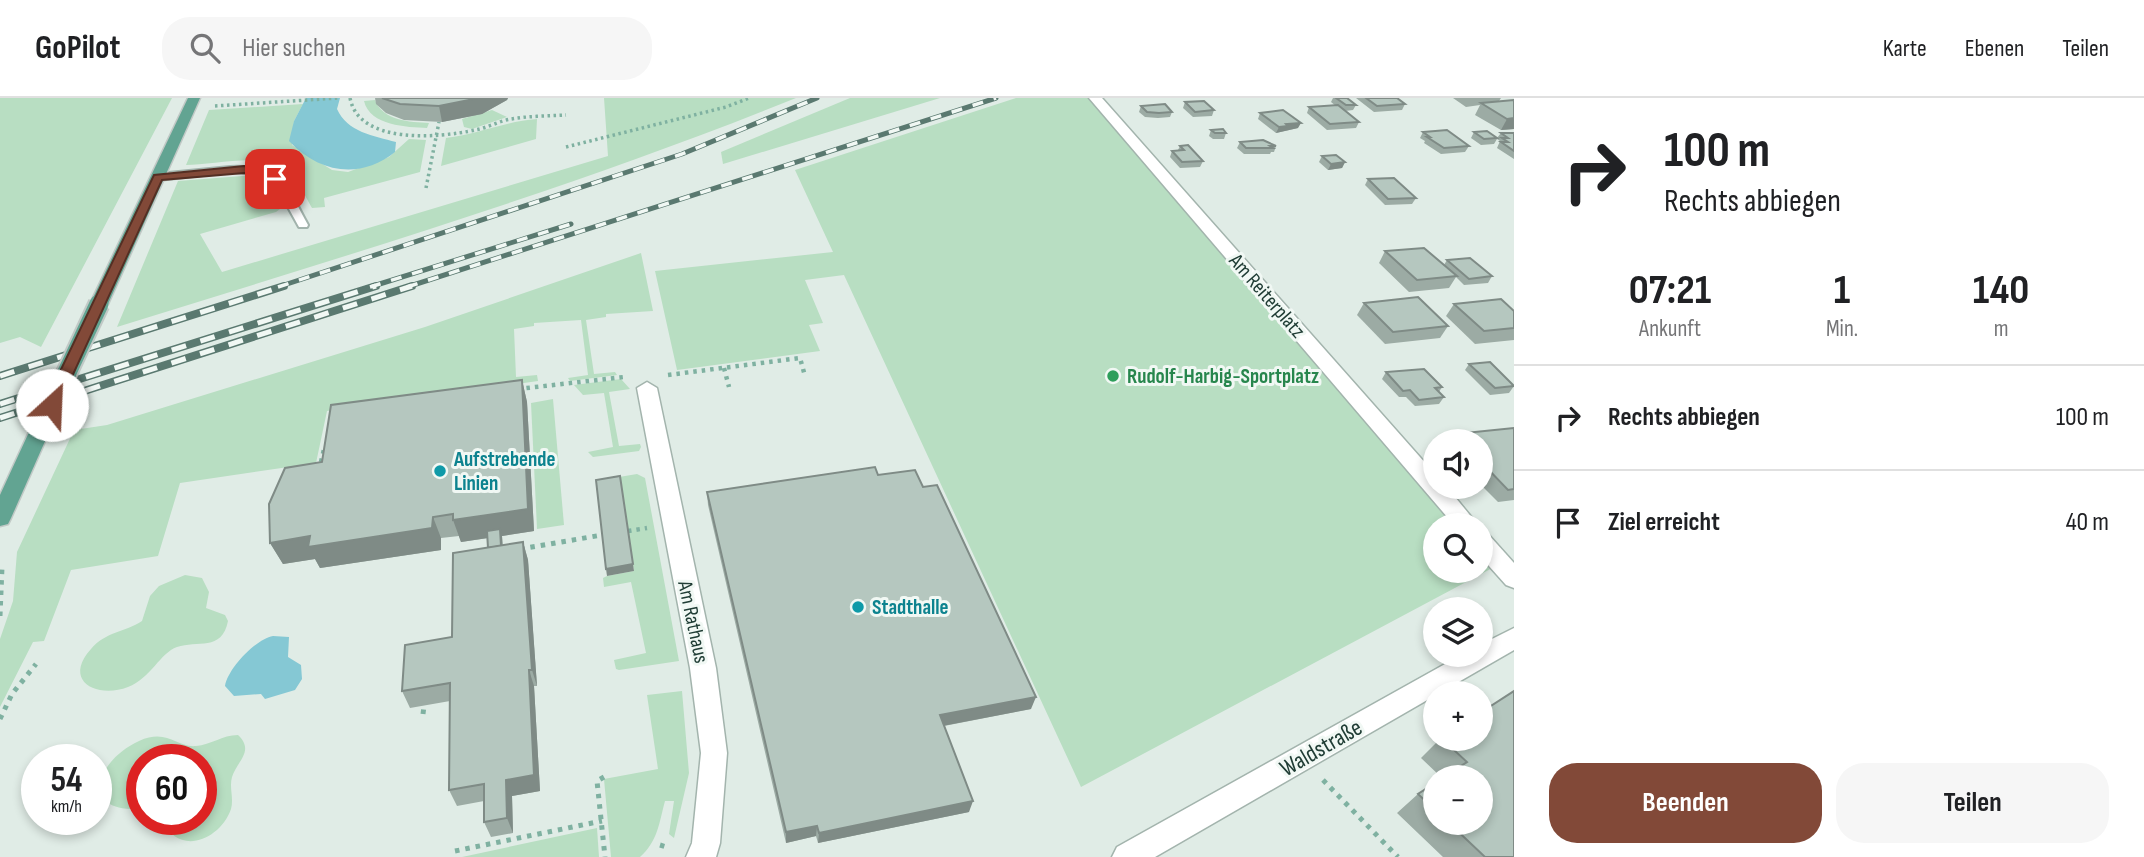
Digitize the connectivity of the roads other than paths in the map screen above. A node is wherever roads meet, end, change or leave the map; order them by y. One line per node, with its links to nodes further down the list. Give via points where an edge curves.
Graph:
1 (194, 98): 3 (main road)
2 (1095, 98): 6 (street, Am Reiterplatz)
3 (158, 177): 4 (lane, via 265,171 275,179); 7 (main road, bridge)
4 (303, 225)
5 (646, 380): 11 (street, Am Rathaus, via 703,668 714,753)
6 (1457, 513)
7 (0, 518)
8 (1493, 555): 9 (street)
9 (1514, 579)
10 (1514, 638): 12 (street, Waldstraße)
11 (701, 857)
12 (1127, 857)

